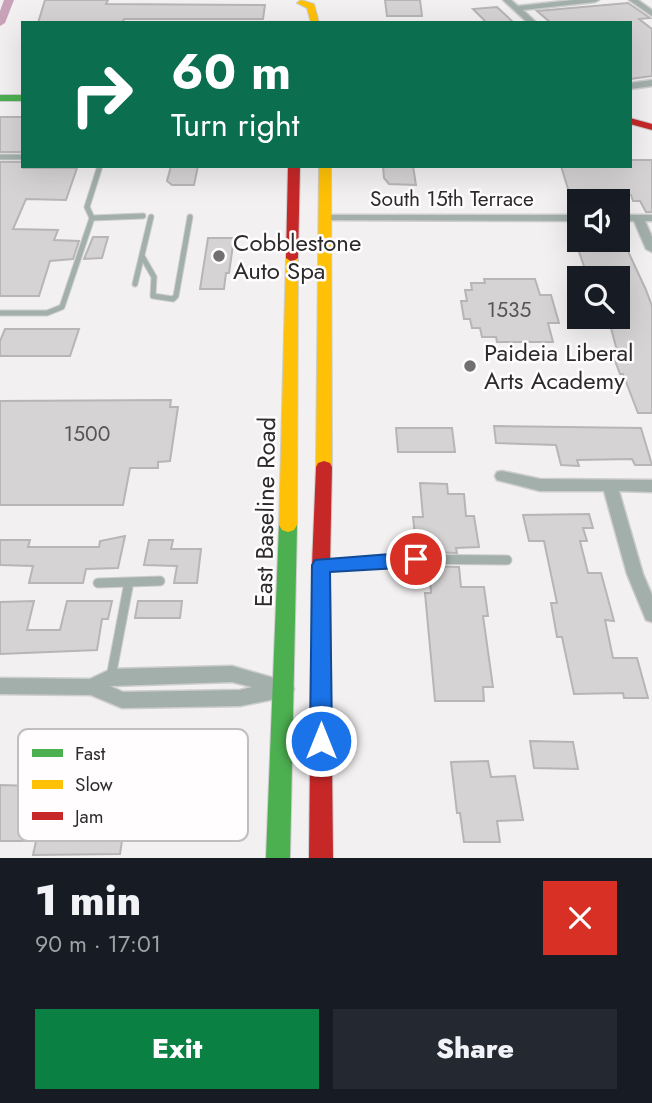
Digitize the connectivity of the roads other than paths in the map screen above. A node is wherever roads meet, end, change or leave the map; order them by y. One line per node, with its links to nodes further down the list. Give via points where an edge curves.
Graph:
1 (326, 0): 10 (main road)
2 (507, 0): 6 (street)
3 (594, 0): 6 (street)
4 (633, 0): 7 (street)
5 (302, 2): 8 (main road); 9 (main road, via 312,8)
6 (517, 8): 11 (street)
7 (652, 14)
8 (300, 21)
9 (315, 21)
10 (326, 21)
11 (531, 21)
12 (652, 83): 13 (street)
13 (632, 86)
14 (0, 98): 15 (main road)
15 (21, 98)
16 (632, 122): 17 (main road)
17 (652, 127)
18 (0, 157): 19 (lane)
19 (21, 157)
20 (99, 168): 26 (lane, via 87,207)
21 (294, 168): 27 (main road, East Baseline Road)
22 (325, 168): 28 (main road, East Baseline Road)
23 (143, 215): 26 (lane)
24 (151, 217): 34 (lane)
25 (190, 217): 34 (lane, via 173,299 153,296 154,278)
26 (92, 218): 36 (lane, via 62,307 47,313)
27 (293, 218): 28 (main road); 50 (main road, East Baseline Road)
28 (325, 218): 29 (street, South 15th Terrace); 41 (main road, East Baseline Road)
29 (567, 218)
30 (630, 218): 31 (street)
31 (638, 218): 32 (street); 33 (street)
32 (652, 218)
33 (652, 248)
34 (142, 256): 35 (lane)
35 (135, 284)
36 (0, 313)
37 (502, 476): 38 (street, via 540,485)
38 (610, 486): 39 (street); 45 (street)
39 (652, 486)
40 (507, 560): 41 (lane, via 393,559)
41 (321, 565): 50 (main road, East Baseline Road)
42 (160, 581): 43 (lane)
43 (130, 582): 44 (lane); 47 (lane)
44 (98, 583)
45 (652, 615)
46 (167, 675): 47 (street); 50 (street, via 236,675); 51 (street)
47 (111, 677): 49 (street)
48 (0, 686): 49 (street)
49 (92, 687): 51 (street, via 122,700)
50 (303, 689): 51 (street, via 240,698); 52 (main road, East Baseline Road); 53 (main road, East Baseline Road)
51 (164, 700)
52 (278, 858)
53 (321, 858)

